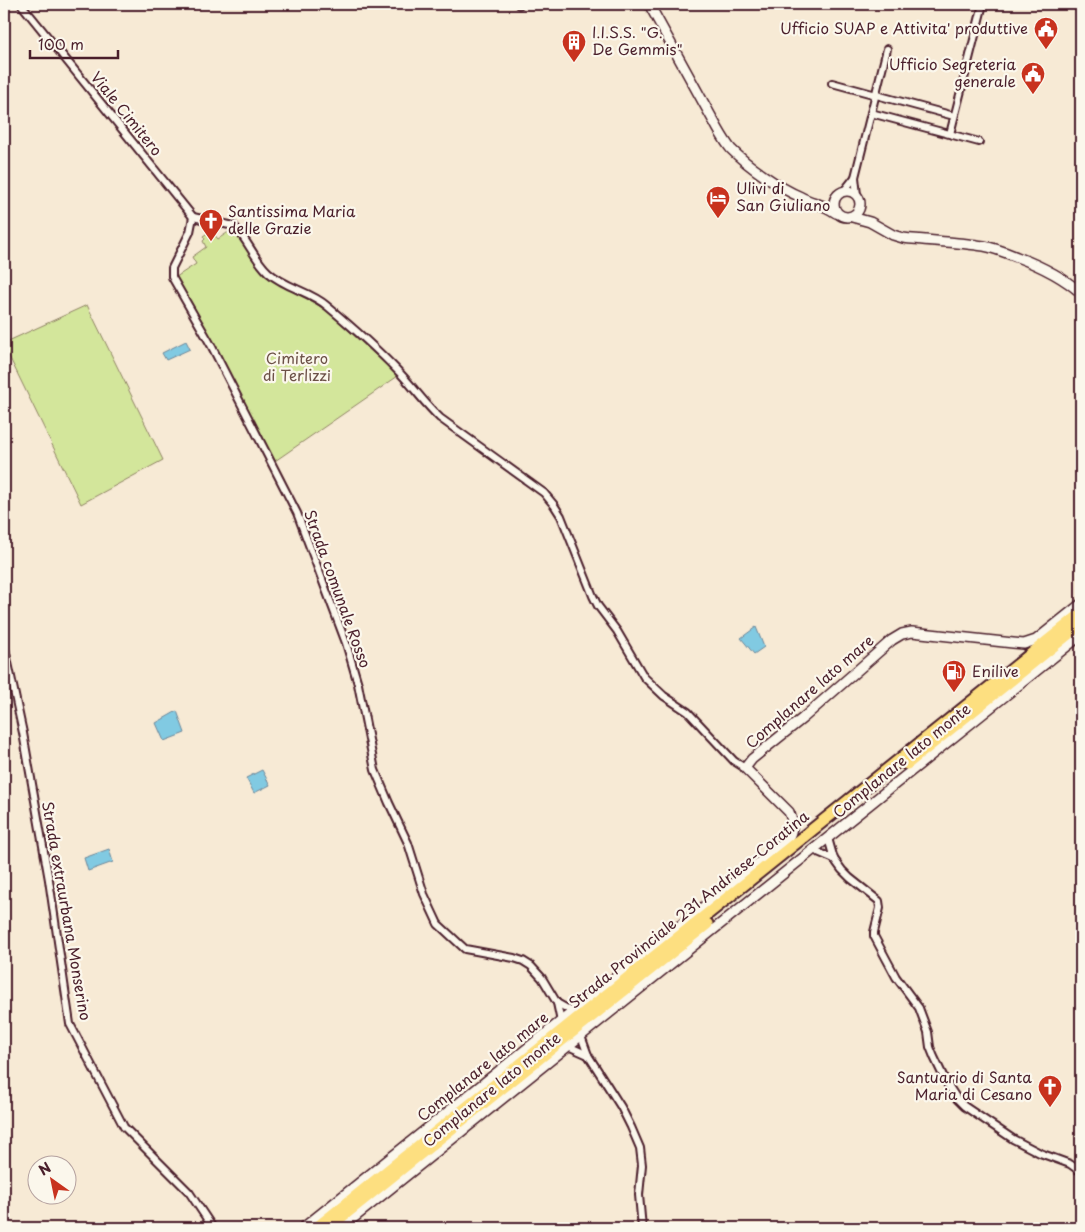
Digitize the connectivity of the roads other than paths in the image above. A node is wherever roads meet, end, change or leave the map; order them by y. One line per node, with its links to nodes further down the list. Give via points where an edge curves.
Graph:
1 (21, 4): 19 (street, Viale Cimitero)
2 (650, 4): 15 (street, via 730,147 780,186)
3 (983, 4): 8 (street)
4 (887, 49): 6 (street)
5 (832, 84): 6 (street)
6 (876, 95): 7 (street); 8 (street)
7 (871, 113): 9 (street); 11 (street)
8 (954, 116): 9 (street)
9 (950, 134): 10 (street)
10 (979, 142)
11 (855, 177): 12 (street); 13 (street)
12 (844, 191): 13 (street); 14 (street)
13 (857, 195): 16 (street)
14 (836, 197): 15 (street); 17 (street)
15 (818, 203): 17 (street)
16 (860, 208): 18 (street); 20 (street)
17 (836, 213): 18 (street, via 843,218)
18 (852, 217): 20 (street)
19 (193, 218): 29 (street, via 234,226 269,273 325,304 398,371 440,418 550,498 561,516 595,601 644,677 688,712 734,761); 33 (street, Strada comunale Rosso, via 190,232 172,268 172,277 297,513 358,684 374,770 408,843 436,920 464,949 514,958 534,968)
20 (870, 222): 21 (street, via 903,238 1002,251)
21 (1071, 284): 22 (street); 23 (street)
22 (1081, 285)
23 (1081, 293)
24 (1081, 604): 29 (street, Complanare lato mare, via 1039,638 1024,644 912,632 899,635)
25 (1081, 614): 42 (highway, Strada Provinciale 231 Andriese-Coratina)
26 (1081, 624): 43 (highway, Strada Provinciale 231 Andriese-Coratina)
27 (1081, 635): 30 (street, Complanare lato monte)
28 (4, 644): 40 (street, Strada extraurbana Monserino, via 49,880 70,1024 124,1127 189,1192)
29 (745, 768): 34 (street, Complanare lato mare, via 788,810 792,832 787,840)
30 (828, 838): 31 (street, Complanare lato monte); 32 (street)
31 (813, 850): 32 (street); 36 (street, Complanare lato monte)
32 (834, 859): 39 (street, via 850,878 879,901 874,936 896,977 919,1008 937,1064 957,1099 1013,1139)
33 (558, 1003): 34 (street, Strada comunale Rosso); 35 (street, Strada comunale Rosso)
34 (573, 1012): 35 (street, Complanare lato mare)
35 (560, 1022): 41 (street, Complanare lato mare)
36 (581, 1036): 37 (street, Complanare lato monte); 38 (street)
37 (568, 1046): 38 (street); 44 (street, Complanare lato monte)
38 (588, 1055): 45 (street, via 621,1107 640,1148)
39 (1081, 1172)
40 (213, 1228)
41 (303, 1228)
42 (316, 1228)
43 (328, 1228)
44 (341, 1228)
45 (642, 1228)

